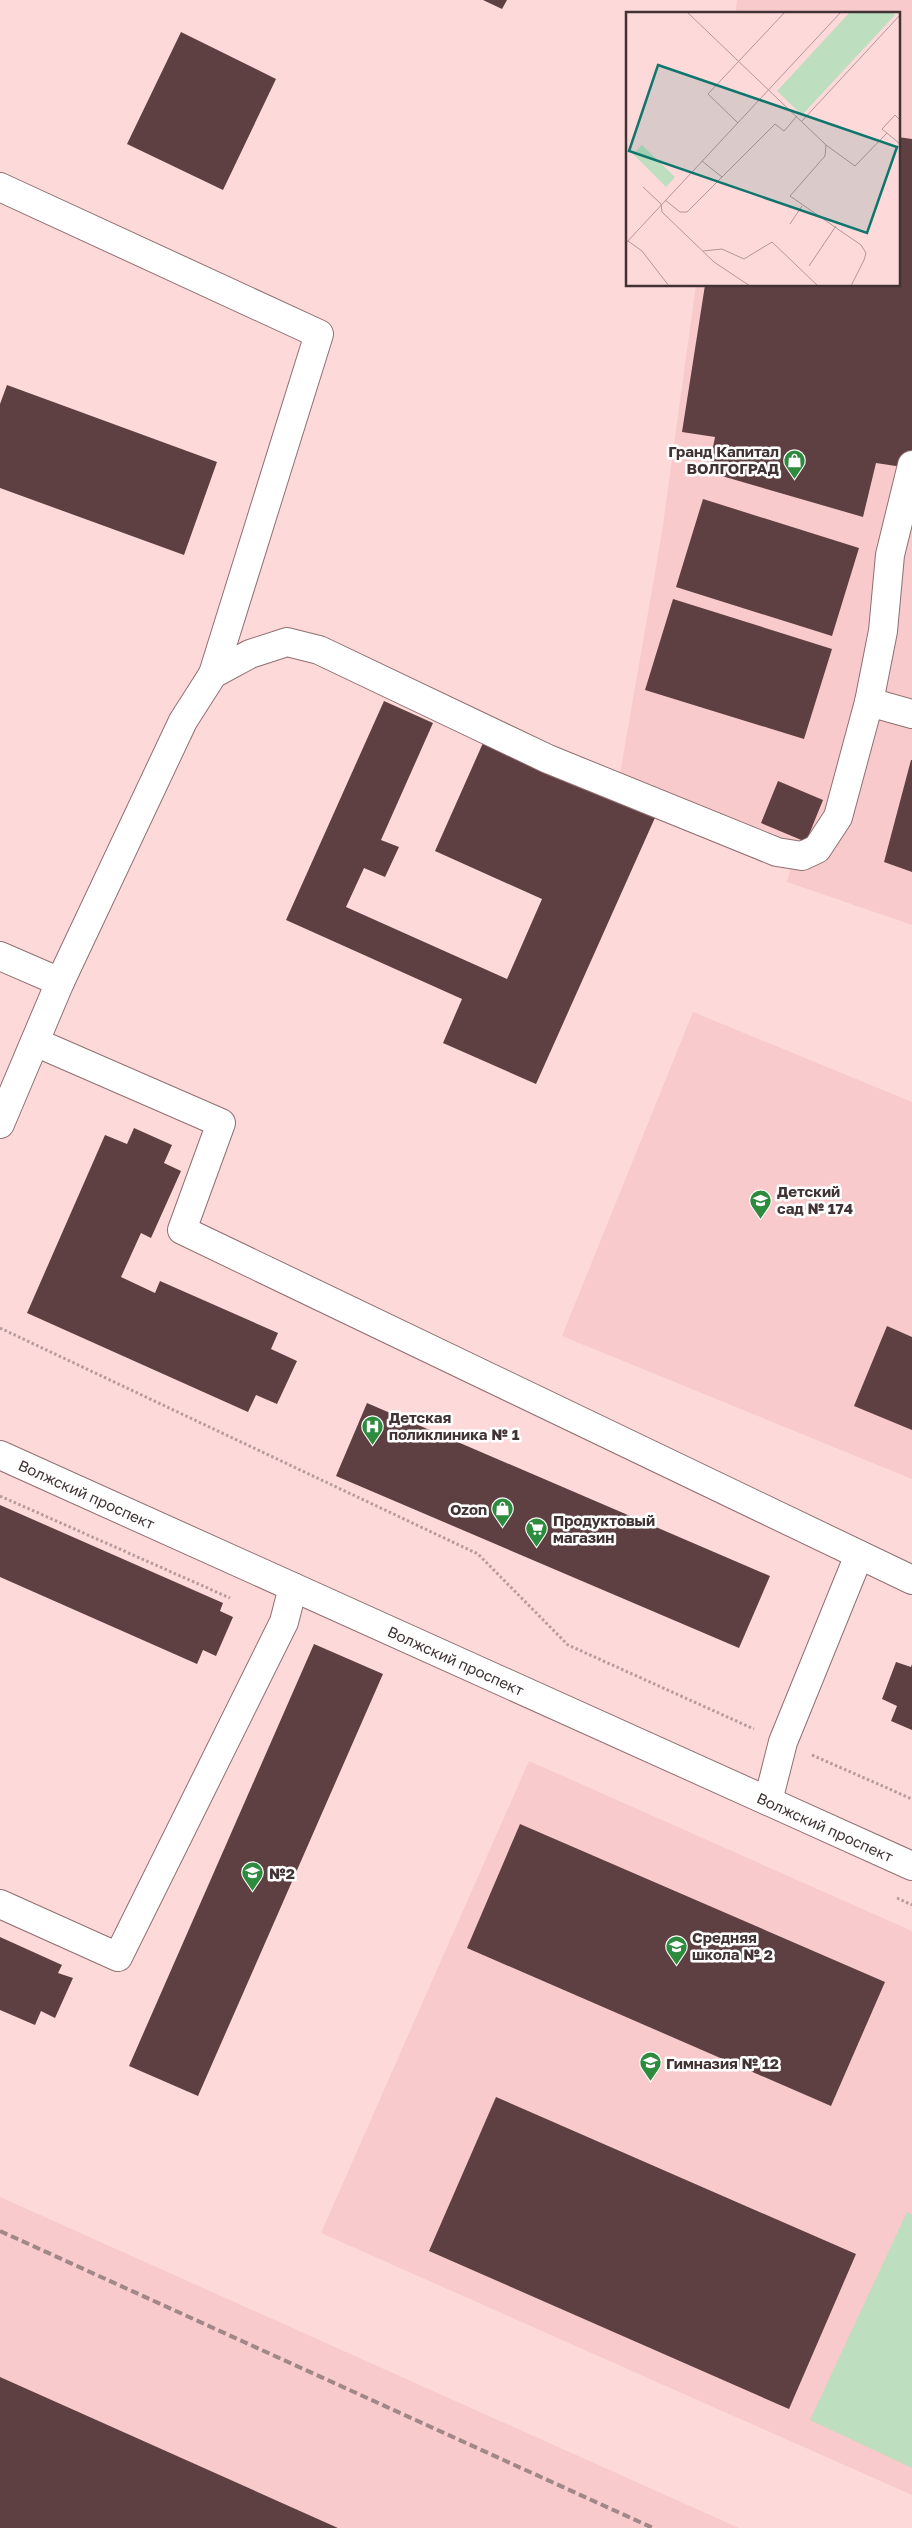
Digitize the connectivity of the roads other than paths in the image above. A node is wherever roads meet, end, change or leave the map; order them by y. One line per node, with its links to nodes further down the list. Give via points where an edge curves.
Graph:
1 (0, 187): 3 (street, via 319,334)
2 (912, 465): 4 (street, via 890,555 883,631)
3 (212, 674): 4 (street, via 250,654 287,642 318,650 548,759 777,852 802,856 817,849 838,817); 7 (street, via 183,721)
4 (869, 702): 5 (street)
5 (912, 714)
6 (0, 956): 7 (street)
7 (60, 982): 8 (street)
8 (35, 1042): 9 (street); 11 (street, via 221,1123 182,1230)
9 (0, 1124)
10 (0, 1455): 13 (street, Волжский проспект)
11 (859, 1555): 12 (street); 14 (street, via 783,1742)
12 (912, 1580)
13 (294, 1587): 14 (street, Волжский проспект); 16 (street, via 284,1622 118,1957)
14 (768, 1801): 15 (street, Волжский проспект)
15 (912, 1866)
16 (0, 1904)

